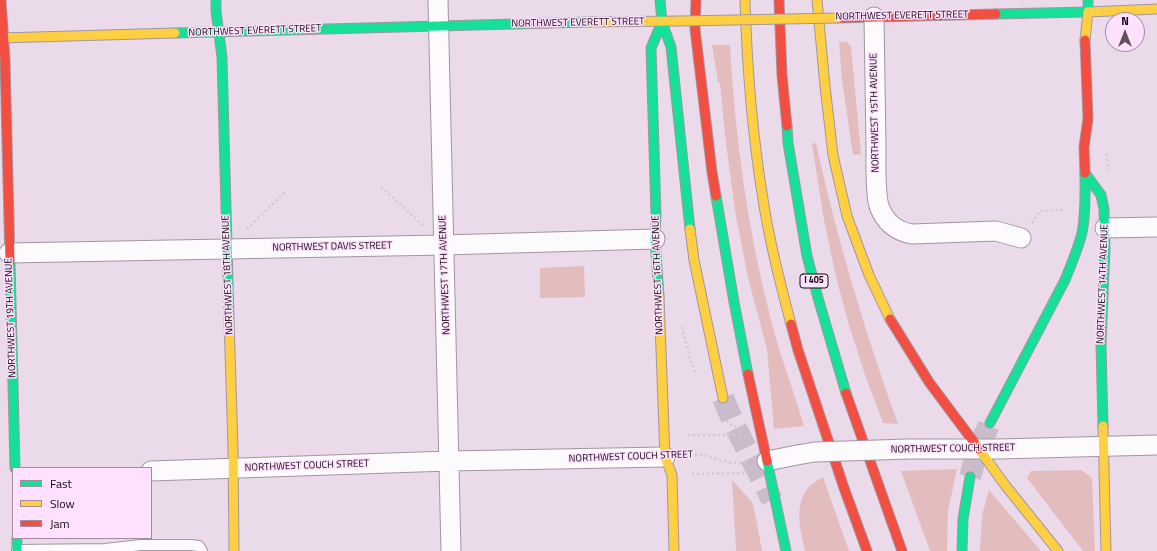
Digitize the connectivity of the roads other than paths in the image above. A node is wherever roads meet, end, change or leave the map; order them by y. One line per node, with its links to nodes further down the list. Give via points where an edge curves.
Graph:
1 (2, 0): 16 (main road, NORTHWEST 19TH AVENUE)
2 (216, 0): 15 (main road, NORTHWEST 18TH AVENUE)
3 (438, 0): 14 (street, NORTHWEST 17TH AVENUE)
4 (660, 0): 13 (main road, NORTHWEST 16TH AVENUE)
5 (696, 0): 33 (main road, via 695,29 712,172 746,366)
6 (745, 0): 44 (main road, via 753,130 763,201 779,278 798,350)
7 (779, 0): 45 (main road, I 405, via 788,143 808,256 843,384)
8 (817, 0): 29 (main road, via 833,155 847,216 887,314 930,382)
9 (1088, 0): 12 (main road)
10 (1157, 10): 12 (main road, NORTHWEST EVERETT STREET)
11 (874, 11): 12 (main road, NORTHWEST EVERETT STREET); 13 (main road, NORTHWEST EVERETT STREET, bridge, via 838,18); 20 (street, NORTHWEST 15TH AVENUE, via 877,194 883,214 889,223 899,230 912,234 996,231)
12 (1088, 12): 17 (main road)
13 (662, 22): 14 (main road, NORTHWEST EVERETT STREET); 21 (main road, NORTHWEST 16TH AVENUE, via 651,48); 25 (main road, via 671,47 694,260)
14 (438, 27): 15 (main road, NORTHWEST EVERETT STREET); 22 (street, NORTHWEST 17TH AVENUE)
15 (219, 32): 16 (main road, NORTHWEST EVERETT STREET); 23 (main road, NORTHWEST 18TH AVENUE, via 222,57)
16 (2, 38): 24 (main road, NORTHWEST 19TH AVENUE)
17 (1085, 173): 19 (main road, NORTHWEST 14TH AVENUE, via 1101,195); 26 (main road, via 1083,228 1070,268)
18 (1157, 227): 19 (street)
19 (1105, 228): 28 (main road, NORTHWEST 14TH AVENUE, via 1101,344)
20 (1021, 238)
21 (655, 239): 22 (street, NORTHWEST DAVIS STREET); 30 (main road, NORTHWEST 16TH AVENUE)
22 (444, 244): 23 (street, NORTHWEST DAVIS STREET); 31 (street, NORTHWEST 17TH AVENUE)
23 (227, 249): 24 (street, NORTHWEST DAVIS STREET); 34 (main road, NORTHWEST 18TH AVENUE)
24 (9, 253): 32 (main road, NORTHWEST 19TH AVENUE)
25 (724, 398)
26 (990, 423)
27 (1157, 445): 28 (street, NORTHWEST COUCH STREET)
28 (1103, 446): 29 (street, NORTHWEST COUCH STREET); 48 (main road, NORTHWEST 14TH AVENUE)
29 (978, 449): 33 (street, NORTHWEST COUCH STREET, bridge, via 815,452); 47 (main road)
30 (665, 457): 31 (street, NORTHWEST COUCH STREET); 42 (main road, NORTHWEST 16TH AVENUE, via 672,475)
31 (449, 461): 34 (street, NORTHWEST COUCH STREET); 41 (street, NORTHWEST 17TH AVENUE)
32 (15, 467)
33 (760, 467): 43 (main road)
34 (233, 468): 35 (street, NORTHWEST COUCH STREET); 40 (main road, NORTHWEST 18TH AVENUE)
35 (152, 471)
36 (970, 478): 46 (main road, via 963,519)
37 (17, 539): 38 (main road)
38 (17, 551): 39 (lane, via 191,545 199,546)
39 (202, 551)
40 (234, 551)
41 (451, 551)
42 (674, 551)
43 (786, 551)
44 (867, 551)
45 (902, 551)
46 (962, 551)
47 (1058, 551)
48 (1106, 551)

